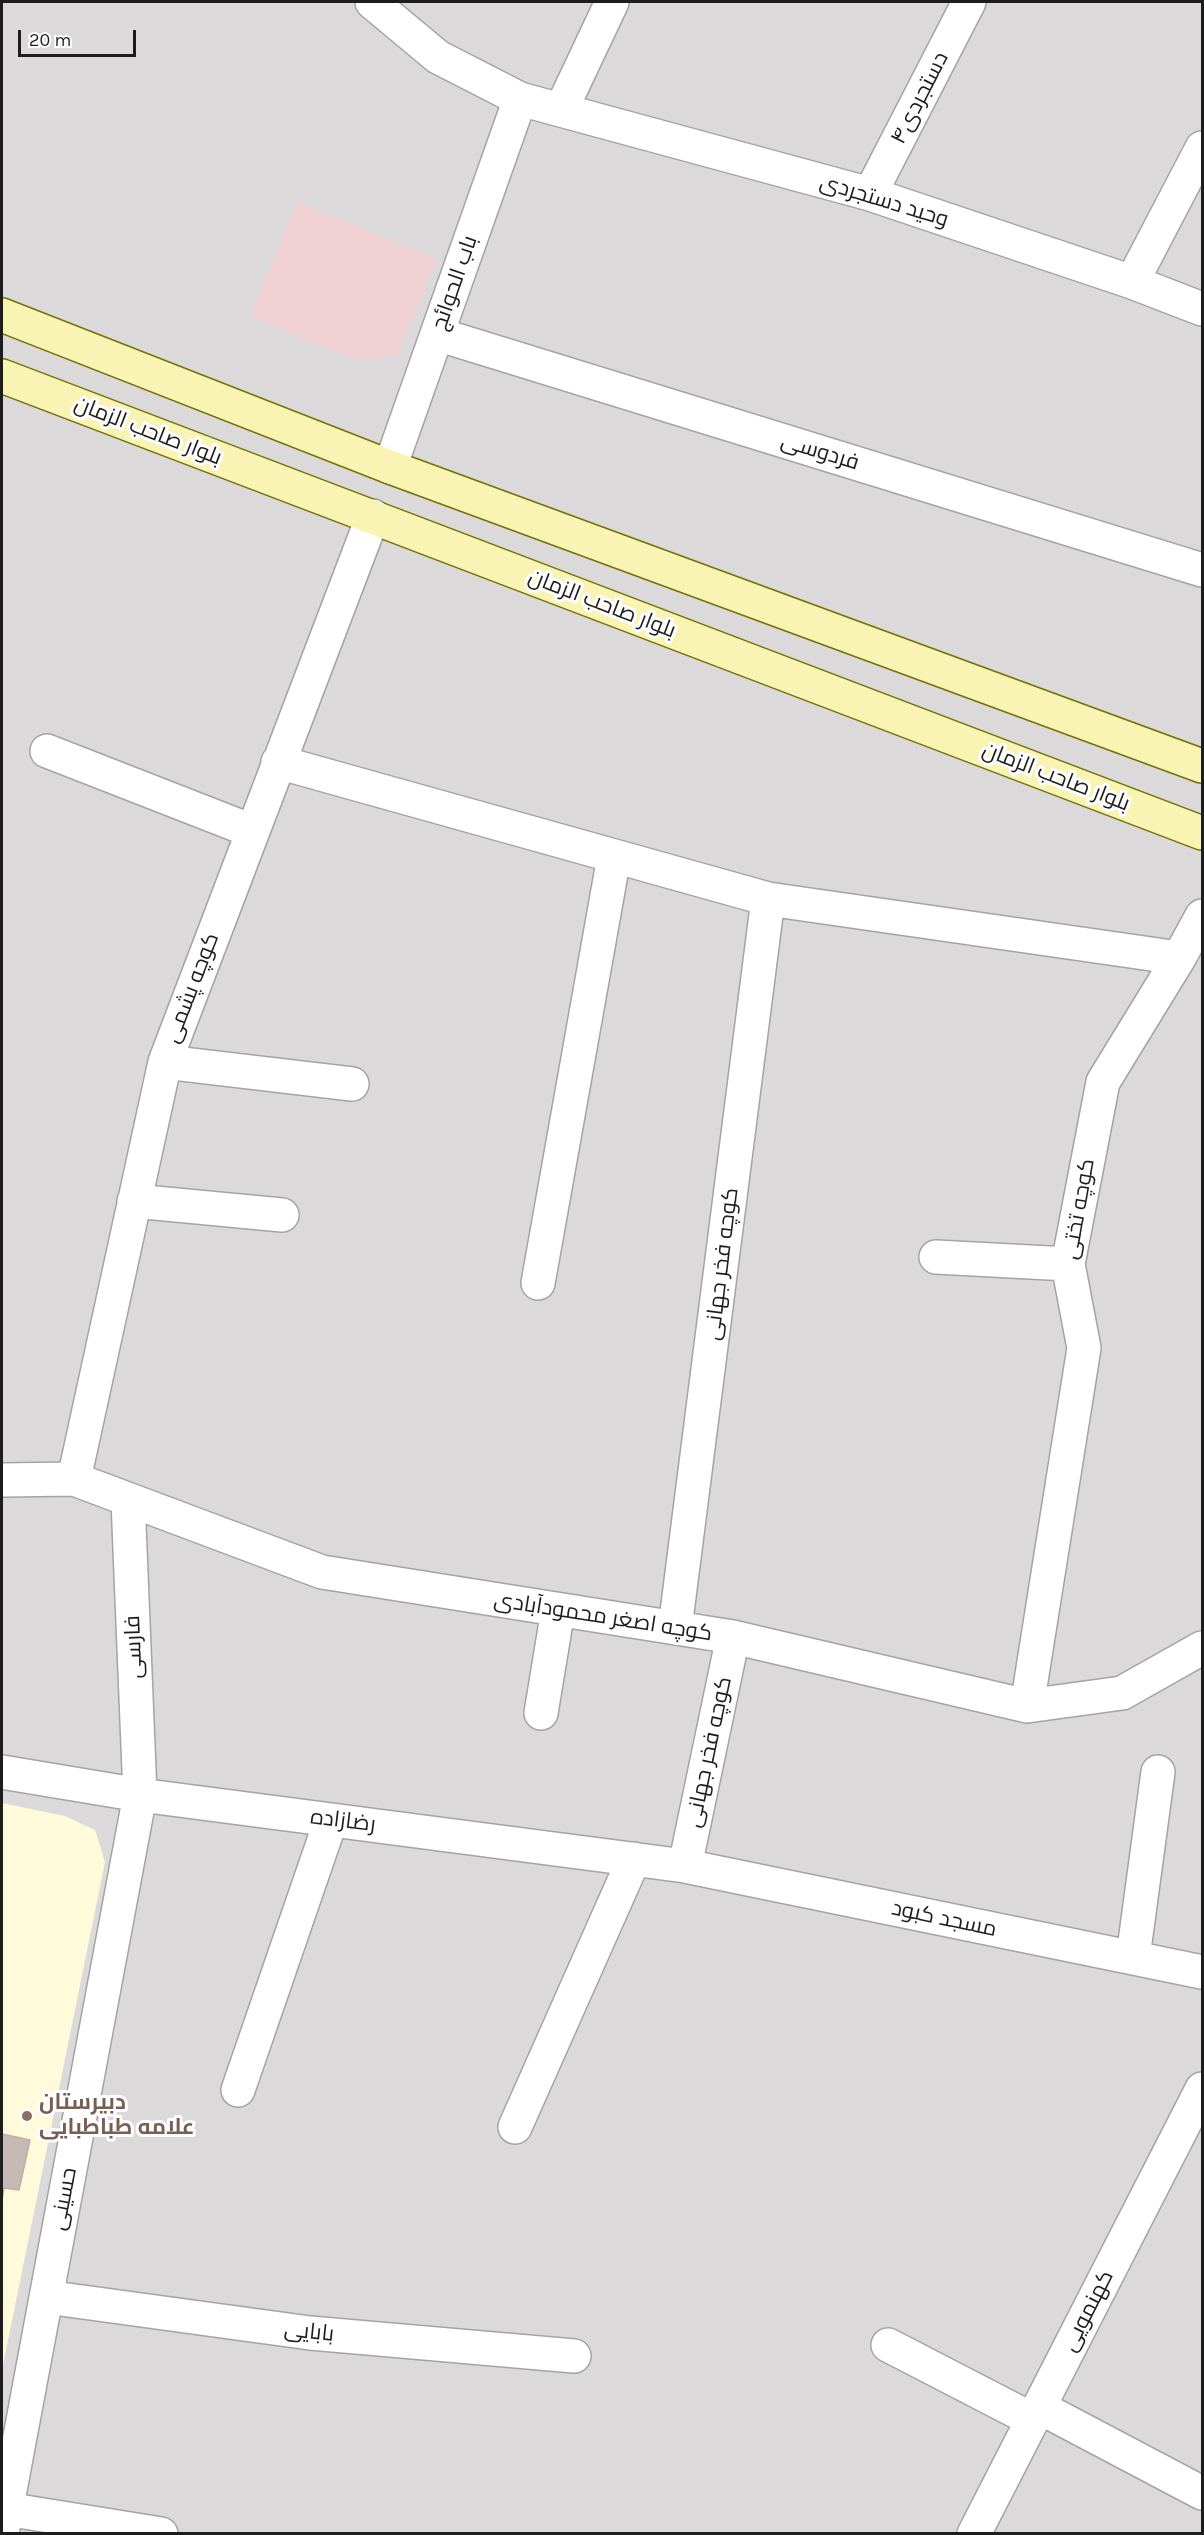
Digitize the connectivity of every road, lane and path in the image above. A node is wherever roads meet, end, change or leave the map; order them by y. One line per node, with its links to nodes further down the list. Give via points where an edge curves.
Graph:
1 (372, 2): 4 (street, via 438,57)
2 (612, 2): 5 (street)
3 (969, 2): 7 (street, دستجردی۴)
4 (520, 99): 5 (street, وحید دستجردی); 11 (street, باب الحوائج)
5 (561, 110): 7 (street, وحید دستجردی)
6 (1203, 148): 8 (street)
7 (870, 194): 8 (street, وحید دستجردی)
8 (1132, 282): 9 (street, وحید دستجردی)
9 (1203, 309)
10 (2, 315): 13 (main road)
11 (437, 334): 13 (street, باب الحوائج); 15 (street, فردوسی)
12 (2, 376): 14 (main road, بلوار صاحب الزمان)
13 (390, 467): 18 (main road)
14 (373, 516): 17 (street, کوچه پشمی); 20 (main road, بلوار صاحب الزمان)
15 (1203, 570)
16 (47, 751): 19 (street)
17 (278, 762): 19 (street, کوچه پشمی); 21 (street)
18 (1203, 766)
19 (252, 831): 25 (street, کوچه پشمی)
20 (1203, 832)
21 (614, 857): 22 (street); 31 (street)
22 (768, 899): 24 (street); 36 (street, کوچه فخر جهانی)
23 (1203, 916): 24 (street, کوچه تختی)
24 (1179, 958): 30 (street, کوچه تختی, via 1103,1082)
25 (165, 1062): 26 (street); 27 (street, کوچه پشمی)
26 (352, 1084)
27 (134, 1201): 28 (street); 32 (street, کوچه پشمی)
28 (282, 1215)
29 (936, 1257): 30 (street)
30 (1068, 1264): 39 (street, کوچه تختی, via 1084,1348)
31 (538, 1283)
32 (74, 1479): 33 (street, کوچه اصغر محمودآبادی); 34 (street, کوچه اصغر محمودآبادی)
33 (2, 1480)
34 (128, 1500): 35 (street, کوچه اصغر محمودآبادی, via 322,1572); 43 (street, فارسی)
35 (558, 1610): 36 (street, کوچه اصغر محمودآبادی); 40 (street)
36 (675, 1628): 37 (street, کوچه اصغر محمودآبادی)
37 (733, 1637): 39 (street, کوچه اصغر محمودآبادی); 46 (street, کوچه فخر جهانی)
38 (1203, 1648): 39 (street, کوچه اصغر محمودآبادی, via 1122,1693)
39 (1027, 1706)
40 (541, 1713)
41 (2, 1772): 43 (street, رضازاده)
42 (1158, 1772): 47 (street)
43 (140, 1795): 44 (street, رضازاده); 52 (street, حسینی)
44 (331, 1820): 45 (street, رضازاده); 50 (street)
45 (634, 1859): 46 (street, رضازاده); 51 (street)
46 (685, 1866): 47 (street, مسجد کبود)
47 (1133, 1957): 48 (street, مسجد کبود)
48 (1203, 1972)
49 (1203, 2089): 55 (street, کهنمویی)
50 (238, 2090)
51 (515, 2127)
52 (46, 2297): 54 (street, بابایی, via 310,2333); 57 (street, حسینی)
53 (888, 2345): 55 (street)
54 (574, 2356)
55 (1036, 2413): 56 (street); 59 (street, کهنمویی)
56 (1203, 2493)
57 (4, 2521): 58 (street)
58 (161, 2534)
59 (974, 2534)

